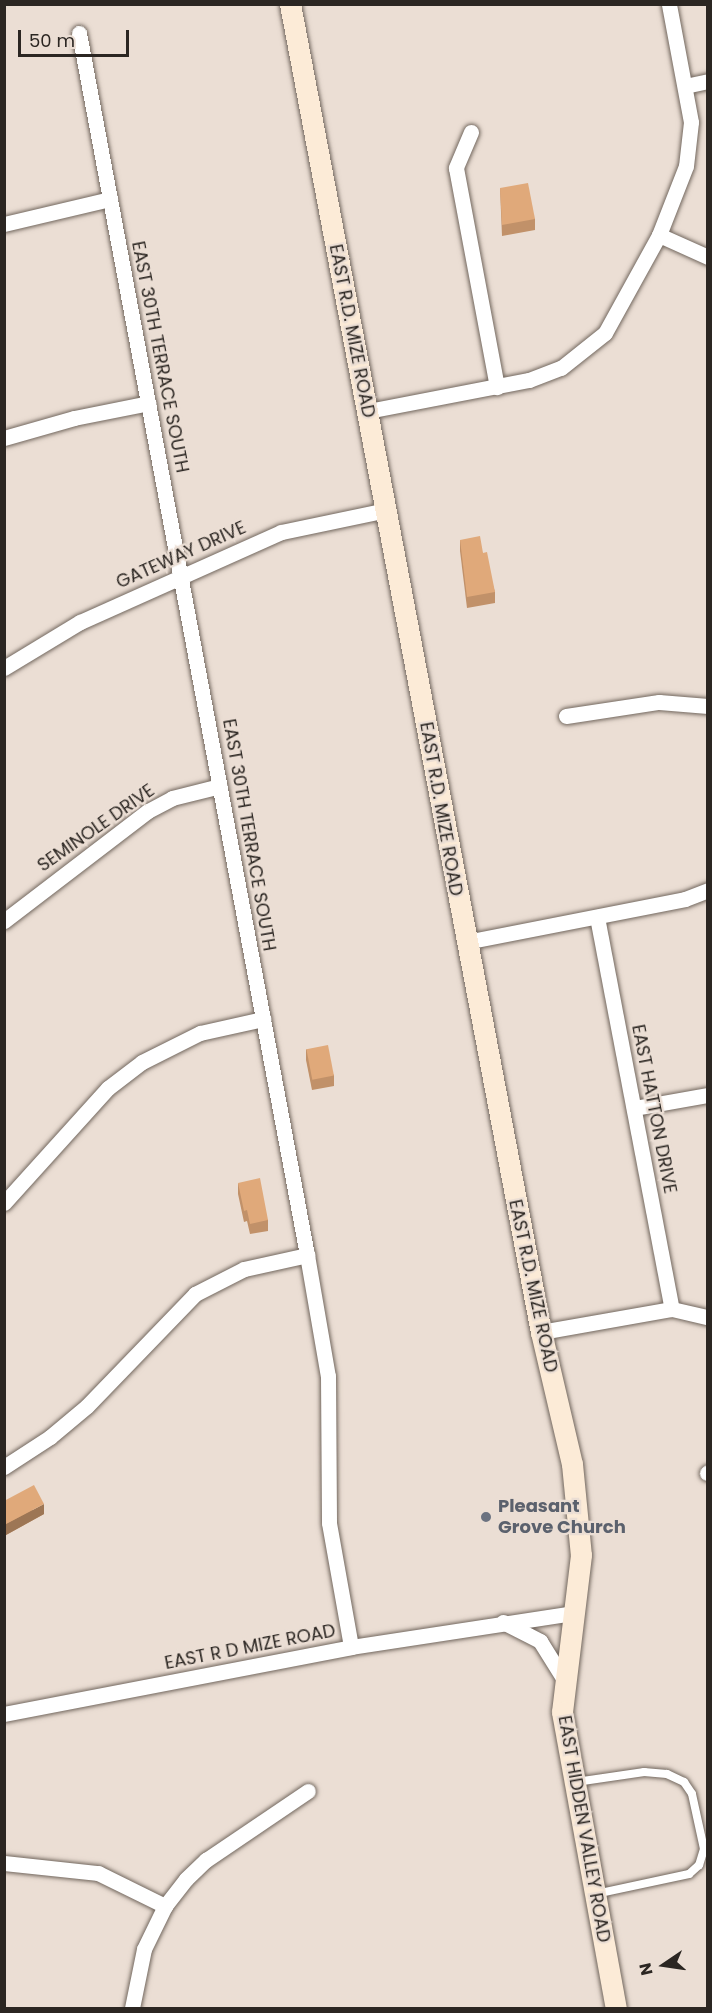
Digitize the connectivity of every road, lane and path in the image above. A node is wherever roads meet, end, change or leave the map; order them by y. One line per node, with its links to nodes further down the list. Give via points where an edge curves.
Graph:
1 (290, 4): 13 (main road, EAST R.D. MIZE ROAD)
2 (669, 4): 5 (street)
3 (79, 33): 7 (street, EAST 30TH TERRACE SOUTH)
4 (708, 81): 5 (street)
5 (685, 86): 9 (street, via 690,122 686,166)
6 (471, 132): 11 (street, via 456,168)
7 (110, 199): 8 (street); 12 (street, EAST 30TH TERRACE SOUTH)
8 (4, 224)
9 (659, 235): 10 (street); 11 (street, via 604,333 561,368)
10 (708, 257)
11 (497, 387): 13 (street)
12 (148, 402): 14 (street); 16 (street, EAST 30TH TERRACE SOUTH)
13 (368, 411): 15 (main road, EAST R.D. MIZE ROAD)
14 (4, 438)
15 (386, 510): 16 (street, GATEWAY DRIVE, via 281,531); 24 (main road, EAST R.D. MIZE ROAD)
16 (182, 575): 17 (street, GATEWAY DRIVE, via 80,622); 20 (street, EAST 30TH TERRACE SOUTH)
17 (4, 668)
18 (708, 706): 19 (street, via 659,702)
19 (566, 716)
20 (220, 786): 23 (street, SEMINOLE DRIVE, via 172,798 148,811); 25 (street, EAST 30TH TERRACE SOUTH)
21 (708, 890): 22 (street, via 685,899)
22 (597, 917): 24 (street); 27 (street, EAST HATTON DRIVE)
23 (4, 921)
24 (466, 942): 32 (main road, EAST R.D. MIZE ROAD)
25 (262, 1019): 28 (street, via 200,1033 142,1062 108,1088); 29 (street, EAST 30TH TERRACE SOUTH)
26 (708, 1095): 27 (street)
27 (634, 1108): 30 (street, EAST HATTON DRIVE)
28 (4, 1203)
29 (307, 1255): 33 (street, via 244,1269 195,1294 87,1406); 36 (street, EAST 30TH TERRACE SOUTH, via 328,1376 329,1523)
30 (672, 1309): 31 (street); 32 (street)
31 (708, 1317)
32 (540, 1332): 34 (main road, EAST R.D. MIZE ROAD, via 572,1464 581,1555)
33 (4, 1467)
34 (573, 1613): 35 (street, EAST R D MIZE ROAD); 37 (main road, EAST HIDDEN VALLEY ROAD)
35 (503, 1622): 36 (street, EAST R D MIZE ROAD); 37 (street, via 540,1641)
36 (351, 1647): 38 (street, EAST R D MIZE ROAD)
37 (563, 1678): 39 (main road, EAST HIDDEN VALLEY ROAD, via 562,1712)
38 (4, 1714)
39 (574, 1783): 42 (main road, EAST HIDDEN VALLEY ROAD); 42 (lane, via 644,1772 667,1774 684,1782 692,1794 704,1849 699,1865 689,1874)
40 (308, 1791): 43 (street, via 206,1860)
41 (4, 1863): 43 (street, via 98,1873)
42 (595, 1894): 45 (main road, EAST HIDDEN VALLEY ROAD)
43 (165, 1906): 44 (street, via 144,1949)
44 (132, 2008)
45 (616, 2008)

